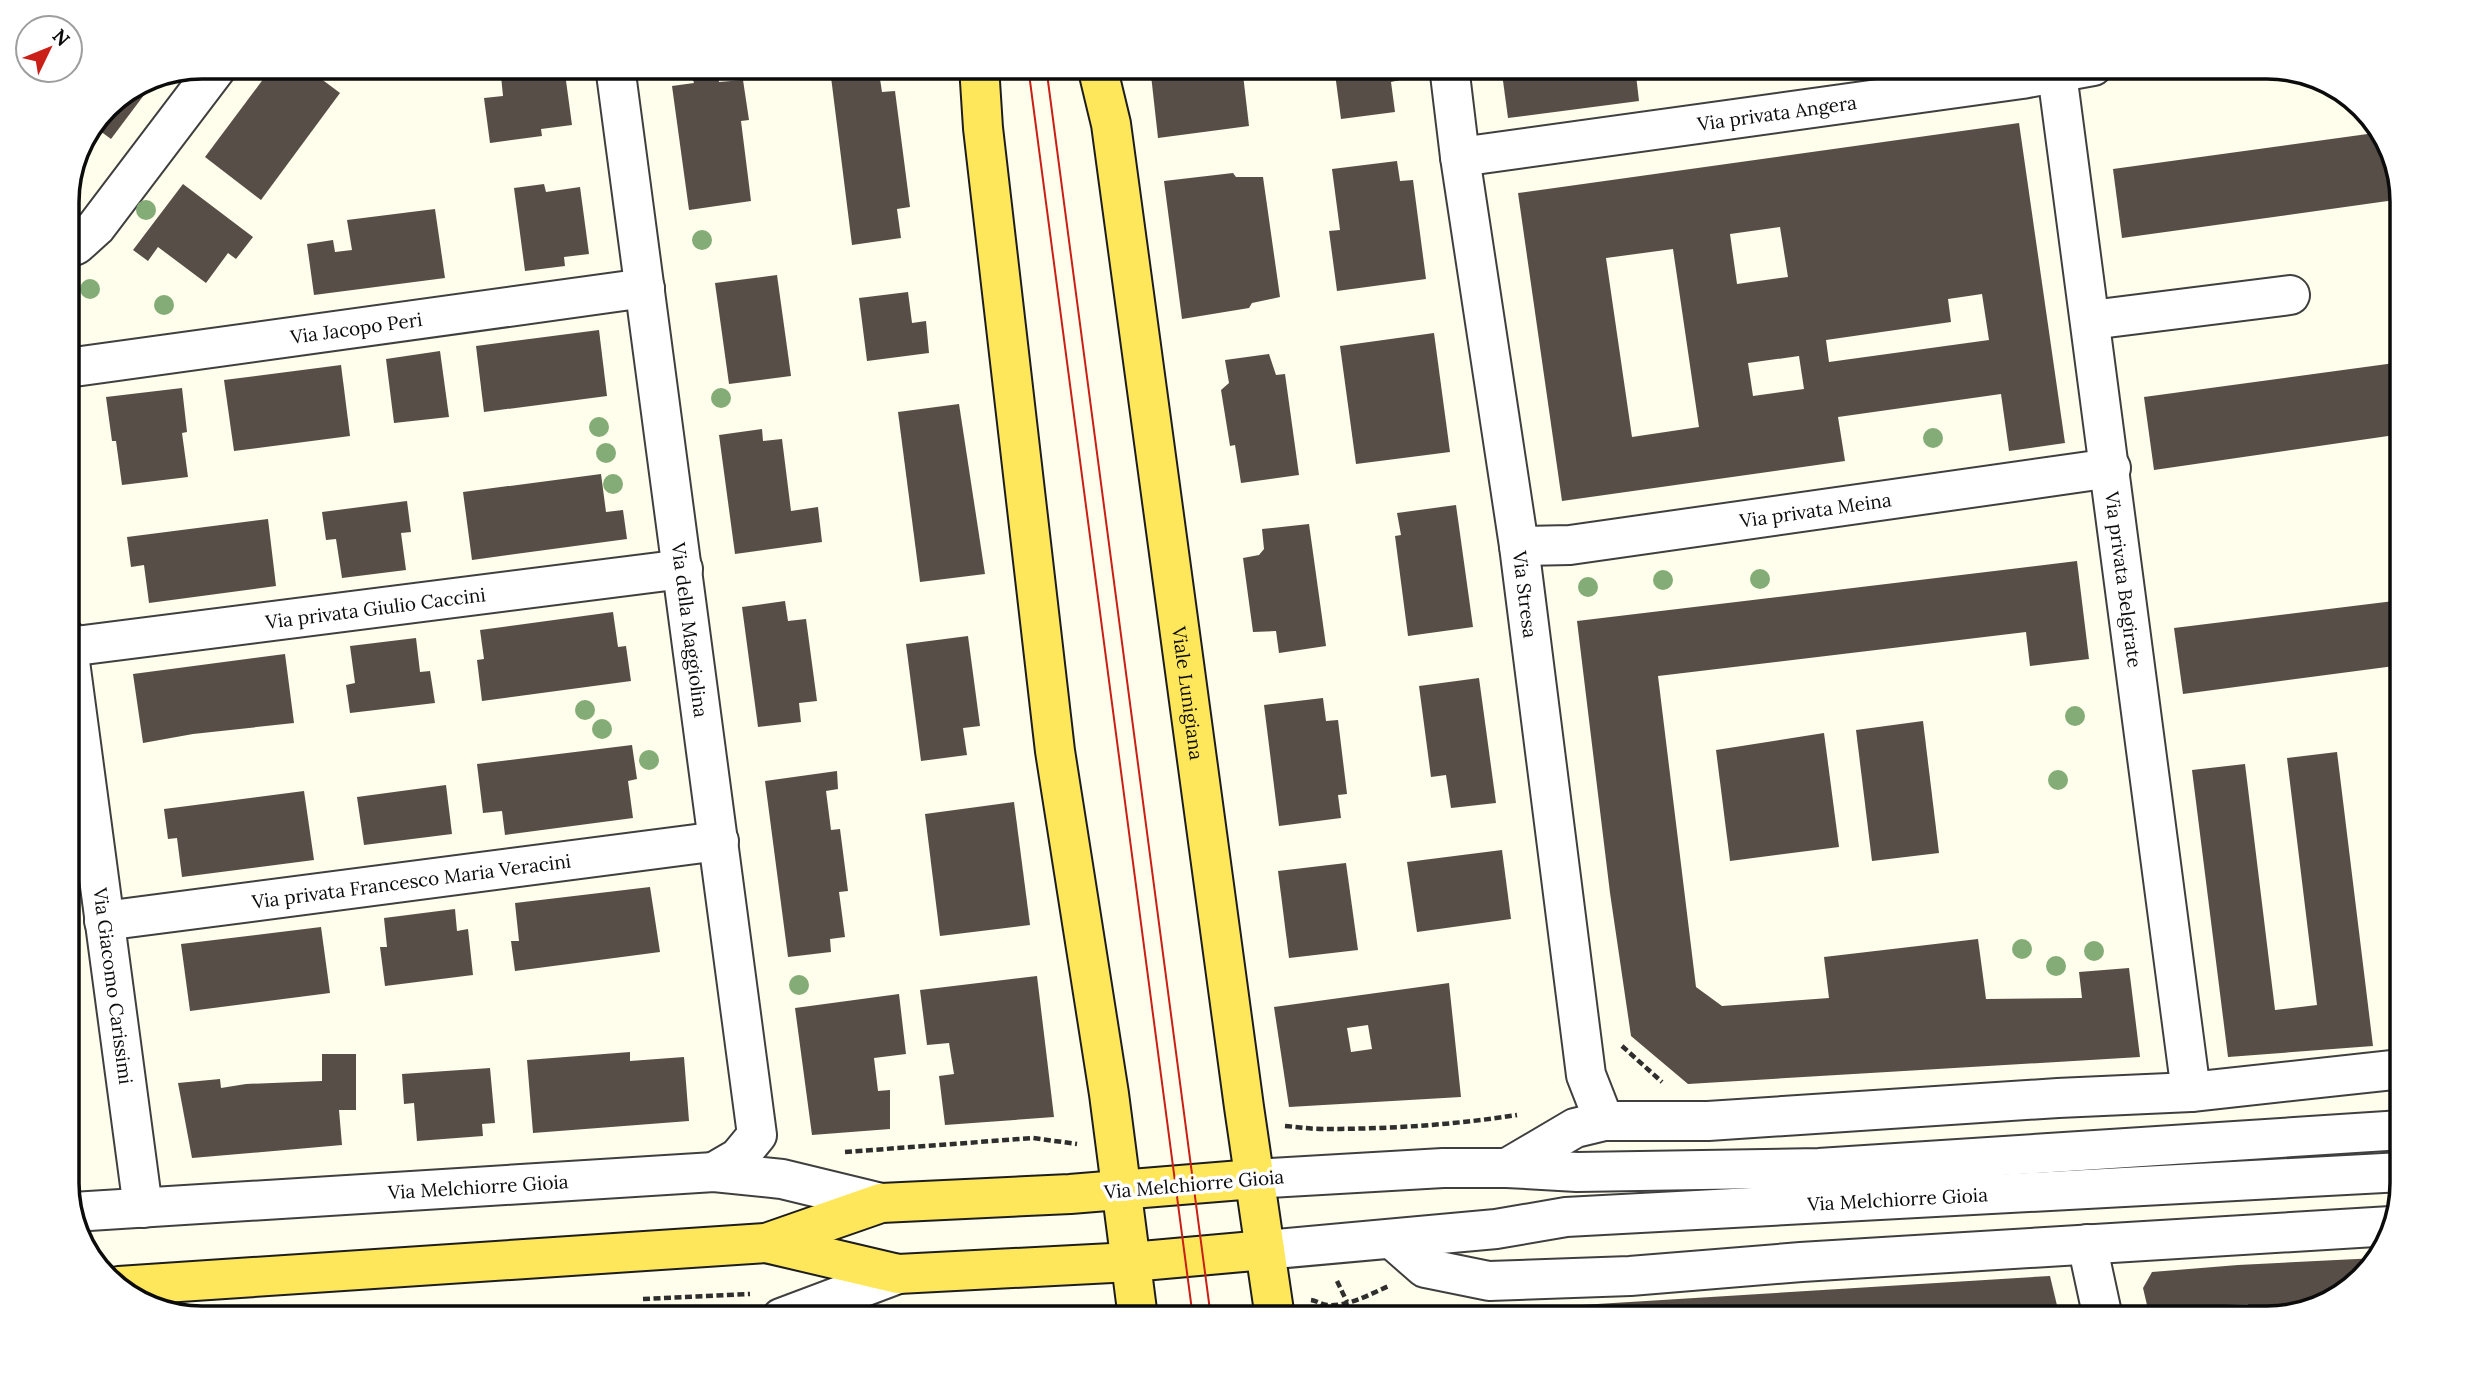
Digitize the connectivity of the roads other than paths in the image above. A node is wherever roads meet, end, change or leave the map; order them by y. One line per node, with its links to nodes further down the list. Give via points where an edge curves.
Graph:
1 (208, 79): 9 (street, via 96,227)
2 (617, 79): 10 (street, Via della Maggiolina)
3 (980, 79): 29 (main road, via 1055,751)
4 (1100, 79): 28 (main road, Viale Lunigiana, via 1111,124)
5 (1451, 79): 8 (street, Via Stresa)
6 (2000, 79): 8 (street, Via privata Angera)
7 (2070, 79): 12 (street, Via privata Belgirate)
8 (1460, 157): 15 (street, Via Stresa)
9 (79, 242)
10 (645, 288): 13 (street, Via Jacopo Peri); 16 (street, Via della Maggiolina)
11 (2290, 295): 12 (street)
12 (2091, 320): 14 (street, Via privata Belgirate)
13 (79, 366)
14 (2110, 468): 15 (street, Via privata Meina, via 1570,545); 22 (street, Via privata Belgirate)
15 (1519, 546): 23 (street, Via Stresa, via 1586,1075)
16 (683, 569): 17 (street, Via privata Giulio Caccini); 18 (street, Via della Maggiolina)
17 (79, 642)
18 (719, 841): 20 (street, Via privata Francesco Maria Veracini); 26 (street, Via della Maggiolina, via 757,1135 738,1158)
19 (80, 847): 20 (street, Via Giacomo Carissimi)
20 (104, 920): 31 (street, Via Giacomo Carissimi)
21 (2390, 1070): 22 (street)
22 (2191, 1092): 23 (street, via 1708,1121)
23 (1604, 1121): 25 (street, via 1575,1128)
24 (2390, 1130): 25 (street, Via Melchiorre Gioia, via 1819,1168 1577,1172)
25 (1507, 1168): 28 (street, Via Melchiorre Gioia)
26 (714, 1172): 30 (street, Via Melchiorre Gioia, via 782,1179); 31 (street, Via Melchiorre Gioia)
27 (2390, 1173): 34 (street, Via Melchiorre Gioia, via 1566,1217)
28 (1254, 1179): 29 (main road, Via Melchiorre Gioia); 37 (main road, Viale Lunigiana)
29 (1121, 1190): 30 (main road, Via Melchiorre Gioia); 38 (main road)
30 (881, 1203): 35 (main road, Via Melchiorre Gioia)
31 (143, 1208): 32 (street, Via Melchiorre Gioia)
32 (82, 1212)
33 (2382, 1227): 36 (street)
34 (1393, 1240): 36 (street, via 1425,1268 1489,1281 1630,1276); 37 (street, Via Melchiorre Gioia)
35 (766, 1243): 39 (main road, Via Melchiorre Gioia); 40 (main road, Via Melchiorre Gioia)
36 (2087, 1244): 44 (street)
37 (1265, 1250): 38 (main road, Via Melchiorre Gioia); 43 (main road, Viale Lunigiana)
38 (1131, 1262): 39 (main road, Via Melchiorre Gioia); 42 (main road)
39 (898, 1274): 41 (street, Via Melchiorre Gioia)
40 (133, 1285)
41 (772, 1306)
42 (1136, 1306)
43 (1288, 1306)
44 (2100, 1306)

